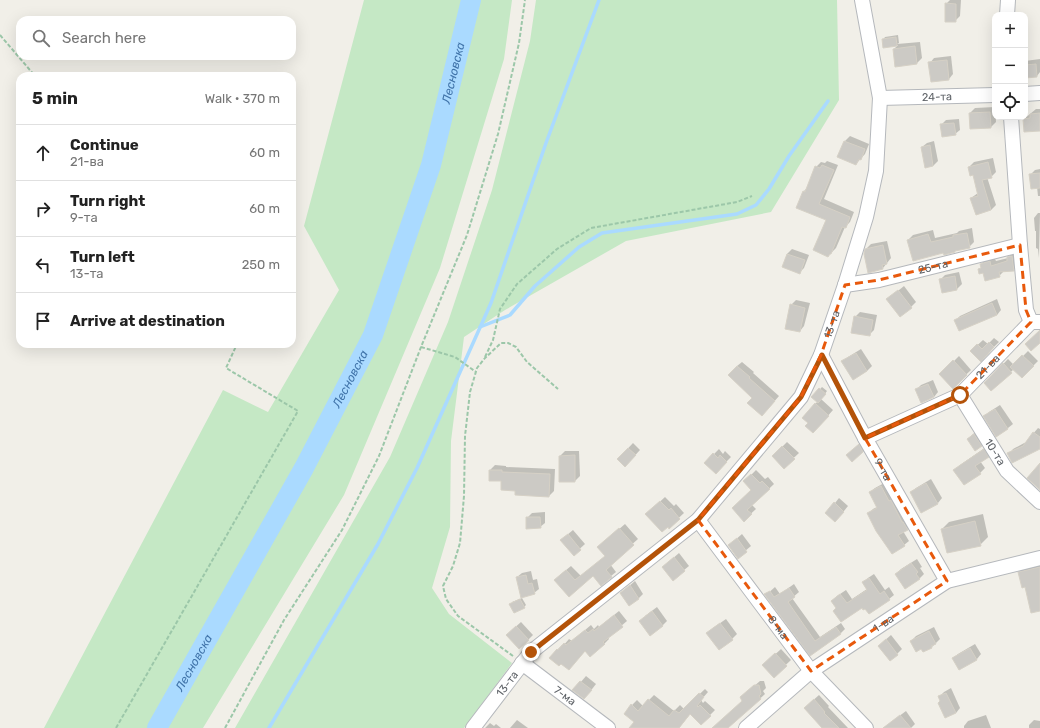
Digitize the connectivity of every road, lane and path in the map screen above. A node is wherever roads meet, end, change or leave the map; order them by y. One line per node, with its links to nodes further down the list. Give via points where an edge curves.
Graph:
1 (525, 0): 18 (path, via 519,43 498,134 467,234)
2 (862, 0): 12 (street, 13-та)
3 (1008, 0): 4 (street)
4 (1007, 12)
5 (0, 35): 6 (path)
6 (16, 54)
7 (21, 60): 8 (path)
8 (32, 72)
9 (1040, 93): 10 (street)
10 (1028, 94)
11 (992, 95): 12 (street, 24-та)
12 (880, 98): 16 (street, 13-та, via 876,171 866,217)
13 (1011, 120): 15 (street)
14 (752, 196): 21 (path, via 737,202 591,228 557,250 517,284 500,309 493,340)
15 (1020, 245): 16 (street, 25-та, via 879,280); 17 (street, via 1026,310)
16 (845, 285): 20 (street, 13-та)
17 (1036, 322): 24 (street, 21-ва)
18 (420, 347): 22 (path, via 455,357); 33 (path, via 379,456 342,530 284,620)
19 (235, 348): 32 (path, via 226,368 298,411)
20 (822, 355): 25 (street, 9-та); 27 (street, 13-та, via 801,397)
21 (485, 358): 22 (path); 23 (path, via 500,343 508,343 516,347 527,362)
22 (476, 372): 30 (path, via 470,392 466,429 460,543 443,586 446,599 458,616)
23 (558, 390)
24 (960, 395): 25 (street, 21-ва); 26 (street, 10-та, via 1007,471)
25 (865, 438): 29 (street, 9-та)
26 (1040, 502)
27 (698, 520): 30 (street, 13-та, via 531,652); 31 (street, 8-ма)
28 (1040, 558): 29 (street, 1-ва)
29 (947, 582): 31 (street, 1-ва)
30 (522, 663): 34 (street, 13-та); 35 (street, 7-ма)
31 (811, 671): 36 (street, 1-ва); 37 (street, 8-ма)
32 (116, 728)
33 (225, 728)
34 (472, 728)
35 (608, 728)
36 (746, 728)
37 (866, 728)

